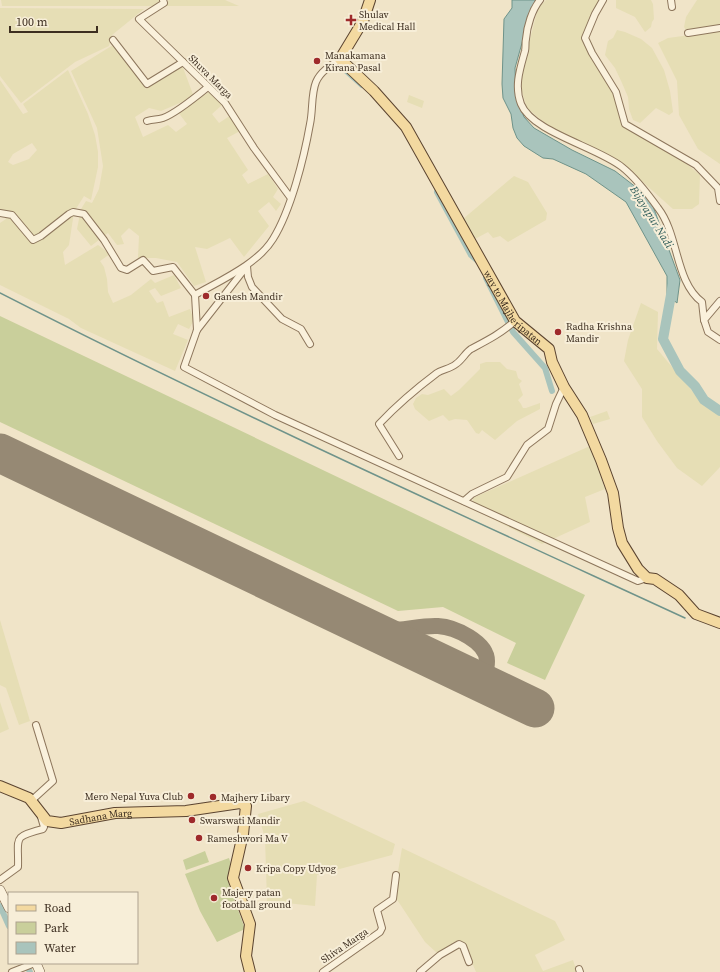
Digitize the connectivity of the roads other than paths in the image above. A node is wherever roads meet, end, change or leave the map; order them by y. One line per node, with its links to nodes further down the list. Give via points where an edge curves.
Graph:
1 (370, 0): 10 (main road, via 363,21)
2 (540, 0): 20 (street, via 528,28 519,69 521,105 531,118 552,132 592,149 617,164 640,185 660,210 672,232 687,282 693,296 702,302)
3 (603, 0): 15 (street, via 585,38 616,92 625,124 696,166 718,188)
4 (671, 0): 6 (street)
5 (164, 1): 11 (street, Shuva Marga, via 139,19)
6 (672, 7)
7 (720, 28): 8 (street)
8 (688, 33)
9 (113, 40): 11 (street, via 147,84)
10 (340, 59): 14 (street, via 327,68 316,82 310,124); 21 (main road, way to Majheripatan, via 374,90 406,127)
11 (182, 62): 12 (street, Shuva Marga)
12 (208, 87): 13 (street, via 162,119 154,118); 14 (street, Shuva Marga, via 225,103)
13 (147, 122)
14 (290, 197): 17 (street, via 288,209 273,240)
15 (720, 200)
16 (0, 213): 18 (street, via 12,215 33,240 72,212 84,214 121,268 127,270 143,260 153,271 173,267)
17 (247, 266): 18 (street); 22 (street); 24 (street, via 252,287 282,318 301,329)
18 (194, 294): 22 (street)
19 (720, 302): 20 (street)
20 (704, 320): 23 (street, via 708,332)
21 (516, 322): 25 (main road, way to Majheripatan, via 549,349); 26 (street, via 497,336 469,350 463,359 452,367 437,373 379,424)
22 (197, 330): 27 (street, via 184,364 186,368 275,415)
23 (720, 340)
24 (310, 344)
25 (564, 387): 27 (street, via 548,429 527,445 507,477 472,494); 28 (main road, way to Majheripatan, via 582,414 601,460 613,493 622,543 638,569)
26 (399, 456)
27 (464, 502): 28 (street, via 638,581)
28 (647, 578): 29 (main road, way to Majheripatan, via 654,579 679,595 696,614)
29 (720, 623)
30 (36, 725): 32 (street, via 53,781)
31 (0, 786): 32 (main road, Sadhana Marg)
32 (31, 801): 33 (main road, Sadhana Marg)
33 (40, 813): 35 (street, via 43,829 27,832 19,838 18,867); 41 (main road, Sadhana Marg, via 47,821 61,823 115,813 186,811 240,803 246,806 243,834 233,878 250,924 246,956)
34 (396, 875): 42 (street, Shiva Marga, via 393,899 377,910 382,928 380,932)
35 (0, 880)
36 (0, 890): 37 (street)
37 (8, 906)
38 (469, 962): 43 (street, via 459,944 440,955)
39 (32, 964): 40 (street)
40 (12, 972)
41 (250, 972)
42 (322, 972)
43 (420, 972)

